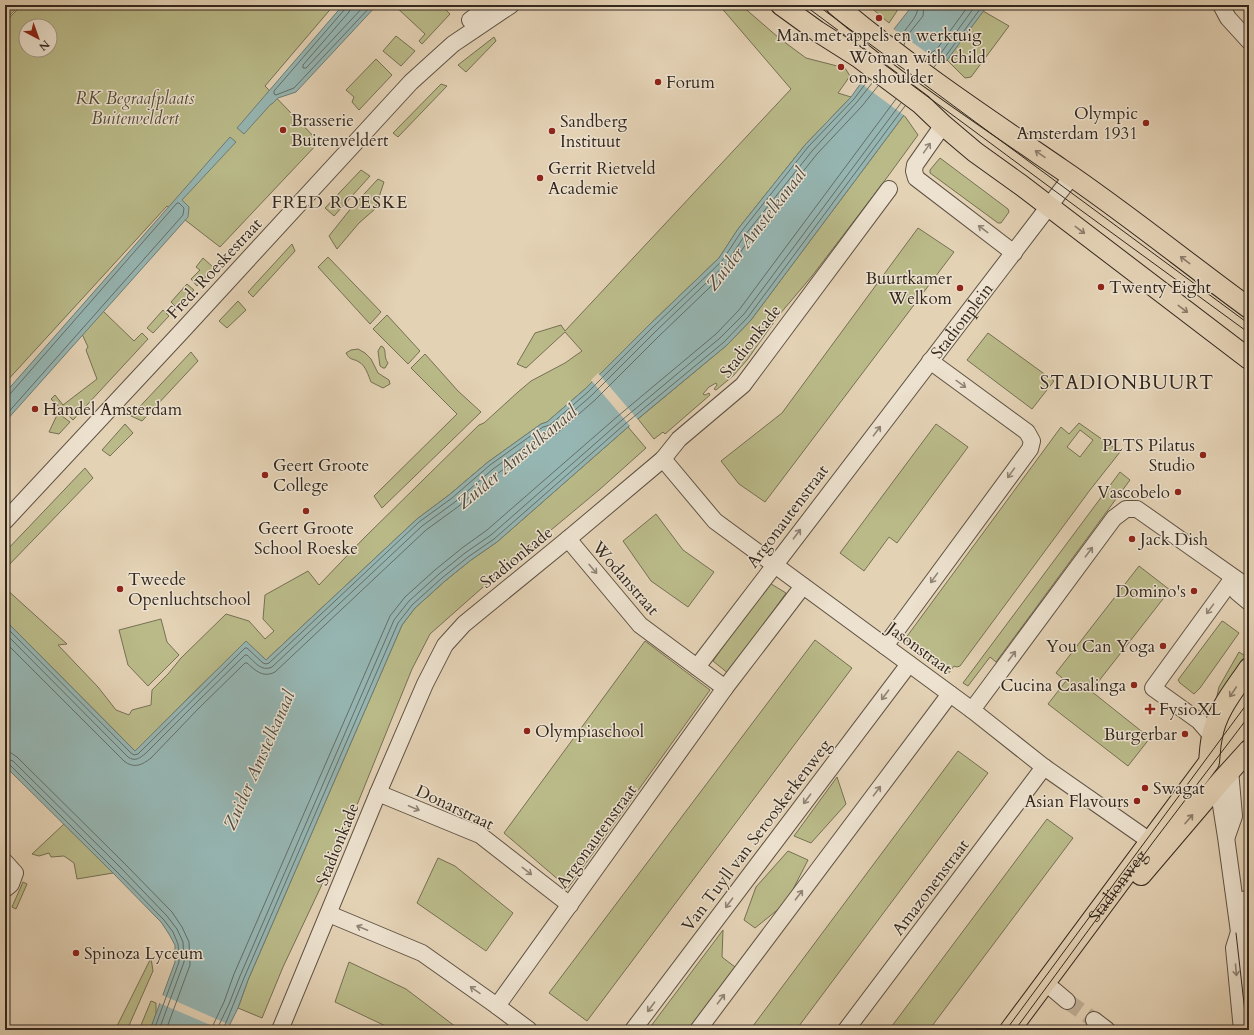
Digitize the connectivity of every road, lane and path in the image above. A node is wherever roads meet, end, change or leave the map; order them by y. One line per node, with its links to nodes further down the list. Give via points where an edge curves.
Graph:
1 (491, 5): 7 (street, Fred. Roeskestraat, via 465,24)
2 (511, 5): 7 (street, Fred. Roeskestraat)
3 (781, 5): 8 (main road, via 858,57 921,104)
4 (836, 5): 9 (main road, one-way to 4, via 873,36)
5 (1221, 5): 6 (street, via 1228,18)
6 (1249, 41)
7 (453, 44): 17 (street, Fred. Roeskestraat, via 411,82)
8 (943, 125): 11 (main road); 12 (street, one-way to 8, via 916,178 915,165)
9 (1072, 176): 11 (street, Stadionplein); 13 (main road, one-way to 9)
10 (889, 189): 16 (street, Stadionkade, via 743,385 679,438)
11 (1049, 207): 12 (street, Stadionplein); 14 (main road, one-way to 14)
12 (1014, 253): 15 (street, Stadionplein)
13 (1249, 308)
14 (1249, 359)
15 (930, 361): 19 (street, Argonautenstraat, one-way to 15); 24 (street, Stadionplein, one-way to 24, via 1027,432 1032,441 1030,449)
16 (663, 459): 18 (street, Stadionkade); 19 (street, Jasonstraat, via 715,520)
17 (5, 521)
18 (568, 539): 26 (street, Wodanstraat, one-way to 26, via 640,625); 35 (street, Stadionkade, via 464,624 445,645 425,684)
19 (774, 565): 21 (street, Jasonstraat); 26 (street, Argonautenstraat)
20 (1233, 578): 22 (street); 23 (street, via 1237,592); 30 (street, one-way to 20, via 1114,518 1126,509 1137,509); 31 (street, one-way to 31, via 1153,688 1199,721)
21 (803, 586): 24 (street, Jasonstraat); 28 (street, Argonautenstraat)
22 (1249, 588)
23 (1249, 602)
24 (885, 646): 25 (street, Jasonstraat)
25 (909, 664): 29 (street, Jasonstraat); 50 (street, Van Tuyll van Serooskerkenweg, one-way to 50)
26 (697, 667): 28 (street)
27 (1249, 668): 31 (main road, Stadionweg, one-way to 31, via 1218,717)
28 (725, 688): 42 (street, Argonautenstraat)
29 (950, 694): 30 (street, Jasonstraat); 51 (street, one-way to 29)
30 (972, 710): 33 (street, Jasonstraat)
31 (1212, 736): 38 (main road, Stadionweg, via 1209,762)
32 (1249, 750): 34 (main road, Stadionweg)
33 (1044, 767): 38 (street, Jasonstraat); 52 (street, Amazonenstraat)
34 (1223, 784): 36 (street); 36 (street, via 1234,816); 37 (main road, Stadionweg, one-way to 34)
35 (378, 793): 42 (street, Donarstraat, one-way to 42, via 480,835); 43 (street, Stadionkade)
36 (1226, 837): 41 (street)
37 (1171, 839): 38 (street); 54 (main road, Stadionweg, via 1102,925 1060,995)
38 (1150, 841): 53 (main road, Stadionweg)
39 (10, 867): 40 (street, via 11,884)
40 (5, 889)
41 (1242, 900): 44 (street)
42 (570, 905): 46 (street, Argonautenstraat)
43 (329, 914): 46 (street, one-way to 43, via 422,953); 48 (street, Stadionkade)
44 (1239, 932): 45 (street, via 1246,944); 56 (street, one-way to 56, via 1234,948)
45 (1249, 973)
46 (497, 1006): 49 (street)
47 (1094, 1020): 55 (street)
48 (280, 1030)
49 (529, 1030)
50 (633, 1030)
51 (698, 1030)
52 (846, 1030)
53 (1010, 1030)
54 (1025, 1030)
55 (1107, 1030)
56 (1242, 1030)

